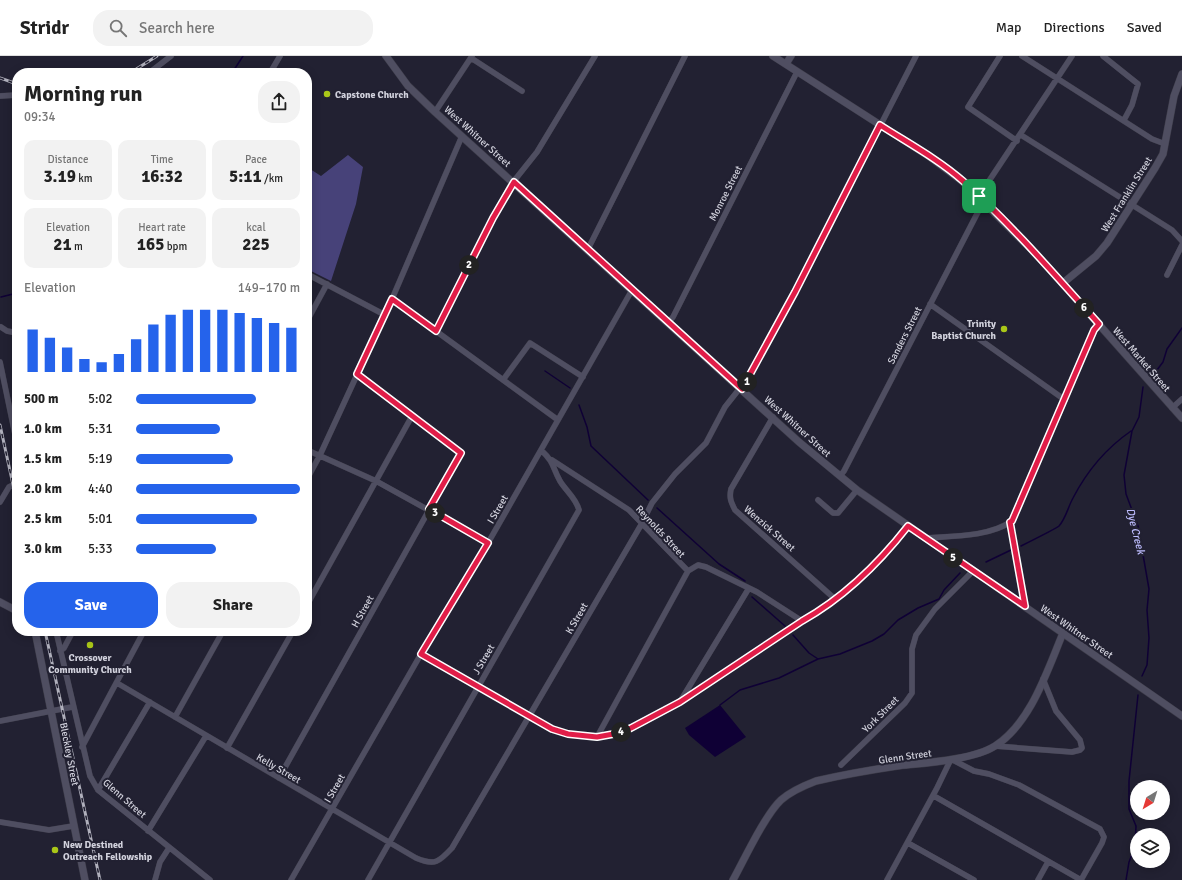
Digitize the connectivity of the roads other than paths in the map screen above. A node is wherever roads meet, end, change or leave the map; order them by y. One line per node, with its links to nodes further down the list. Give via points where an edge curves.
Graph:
1 (171, 56): 15 (street)
2 (280, 56): 16 (street)
3 (386, 56): 23 (street, West Whitner Street, via 408,86)
4 (595, 56): 30 (street, via 537,152)
5 (685, 56): 36 (street)
6 (773, 56): 14 (street, West Market Street)
7 (791, 56): 14 (street)
8 (916, 56): 25 (street, K Street)
9 (1000, 56): 28 (street, via 968,107)
10 (1022, 56): 19 (street)
11 (1072, 56): 19 (street)
12 (1102, 56): 24 (street, via 1138,84 1132,105)
13 (472, 57): 20 (street); 23 (street)
14 (786, 64): 17 (street, West Market Street)
15 (155, 68)
16 (273, 68)
17 (797, 72): 25 (street, West Market Street); 46 (street, Monroe Street)
18 (1182, 74): 29 (street, West Franklin Street, via 1174,96)
19 (1059, 78): 24 (street); 26 (street)
20 (522, 91)
21 (12, 95): 22 (street)
22 (0, 96)
23 (436, 112): 27 (street, West Whitner Street)
24 (1124, 120): 29 (street, via 1152,139)
25 (880, 125): 31 (street, West Market Street, via 948,170); 55 (street, K Street, via 795,292)
26 (1021, 135): 28 (street); 33 (street)
27 (462, 136): 30 (street, West Whitner Street); 42 (street)
28 (1017, 141): 31 (street)
29 (1165, 144): 33 (street, West Franklin Street, via 1163,154)
30 (514, 182): 36 (street, West Whitner Street); 49 (street)
31 (979, 196): 32 (street, West Market Street)
32 (986, 203): 39 (street, West Market Street); 43 (street, Sanders Street, via 979,210)
33 (1131, 205): 34 (street, via 1172,230); 39 (street, West Franklin Street, via 1096,256)
34 (1182, 241)
35 (1182, 245): 37 (street)
36 (588, 249): 41 (street, West Whitner Street)
37 (1167, 274)
38 (312, 276): 40 (street)
39 (1062, 283): 47 (street, West Market Street)
40 (327, 284): 44 (street); 45 (street)
41 (632, 290): 46 (street, West Whitner Street); 53 (street, I Street)
42 (392, 299): 45 (street); 49 (street)
43 (930, 304): 57 (street); 69 (street, Sanders Street)
44 (312, 312)
45 (385, 314): 52 (street)
46 (668, 323): 55 (street, West Whitner Street)
47 (1099, 324): 57 (street, via 1094,330); 58 (street, West Market Street)
48 (0, 327): 50 (street)
49 (436, 331): 54 (street)
50 (12, 332)
51 (0, 362): 62 (street)
52 (357, 374): 59 (street); 66 (street)
53 (583, 377): 54 (street, via 530,343); 63 (street, I Street)
54 (503, 380): 63 (street)
55 (741, 389): 60 (street, West Whitner Street); 77 (street, K Street, via 725,407 706,443 675,474 652,503)
56 (1182, 399): 58 (street)
57 (1065, 400): 76 (street)
58 (1172, 408): 61 (street, West Market Street)
59 (412, 416): 70 (street); 75 (street, H Street, via 461,453)
60 (773, 417): 69 (street, West Whitner Street); 85 (street, Wenzick Street, via 731,489 731,502 735,510)
61 (1182, 418)
62 (12, 420)
63 (558, 420): 64 (street, I Street)
64 (541, 450): 67 (street, J Street); 80 (street, I Street)
65 (312, 452): 66 (street)
66 (320, 456): 68 (street); 70 (street)
67 (551, 460): 77 (street, Reynolds Street, via 629,510); 101 (street, J Street, via 559,480 577,503 579,510)
68 (312, 470)
69 (840, 476): 72 (street, West Whitner Street)
70 (376, 481): 75 (street); 84 (street)
71 (12, 485): 74 (street)
72 (857, 490): 73 (street, via 838,513 834,513); 78 (street, West Whitner Street)
73 (818, 500)
74 (0, 502)
75 (429, 509): 80 (street); 117 (street, H Street)
76 (1010, 522): 79 (street, via 1004,527 976,533); 87 (street)
77 (642, 524): 81 (street, Reynolds Street); 106 (street, K Street)
78 (908, 526): 79 (street, West Whitner Street); 85 (street, via 883,554)
79 (925, 538): 82 (street, West Whitner Street)
80 (488, 543): 98 (street, I Street)
81 (688, 571): 83 (street, Reynolds Street, via 698,565 706,567); 111 (street)
82 (973, 571): 87 (street, West Whitner Street); 116 (street, York Street, via 935,609 916,635 912,649 912,693 905,703)
83 (750, 588): 89 (street, Reynolds Street); 103 (street)
84 (312, 596)
85 (835, 599): 89 (street)
86 (0, 602): 88 (street)
87 (1025, 606): 90 (street, West Whitner Street)
88 (12, 608)
89 (802, 621): 103 (street)
90 (1063, 633): 99 (street, Glenn Street); 107 (street, West Whitner Street)
91 (36, 636): 105 (street, Bleckley Street)
92 (57, 636): 97 (street, Glenn Street)
93 (70, 636): 97 (street)
94 (141, 636): 100 (street)
95 (220, 636): 108 (street)
96 (290, 636): 114 (street)
97 (60, 651): 104 (street, Glenn Street)
98 (421, 654): 101 (street); 120 (street, I Street)
99 (1043, 679): 112 (street, Glenn Street, via 1023,717); 112 (street, via 1056,711 1080,740 1082,748 1072,752)
100 (117, 683): 102 (street, Kelly Street); 113 (street)
101 (478, 686): 106 (street); 124 (street, J Street)
102 (150, 702): 108 (street, Kelly Street); 118 (street)
103 (680, 702): 111 (street, via 619,733)
104 (72, 707): 105 (street); 113 (street, Glenn Street)
105 (51, 712): 109 (street); 122 (street, Bleckley Street)
106 (530, 716): 111 (street, via 559,732); 128 (street, K Street, via 452,848)
107 (1182, 716)
108 (175, 717): 110 (street, Kelly Street)
109 (0, 721)
110 (206, 736): 114 (street, Kelly Street); 123 (street)
111 (597, 737)
112 (995, 746): 115 (street, Glenn Street)
113 (82, 747): 118 (street, Glenn Street, via 90,776)
114 (227, 748): 117 (street, Kelly Street)
115 (951, 759): 119 (street); 134 (street, Glenn Street, via 833,777 794,790 779,802 767,818); 138 (street, via 974,771 1018,785 1100,829 1104,837 1102,843)
116 (841, 765)
117 (279, 778): 120 (street, Kelly Street)
118 (98, 790): 123 (street, Glenn Street)
119 (934, 796): 125 (street); 127 (street)
120 (332, 809): 124 (street, Kelly Street); 132 (street, I Street)
121 (0, 822): 122 (street, via 49,830)
122 (73, 826): 129 (street, Bleckley Street)
123 (148, 831): 126 (street, Glenn Street)
124 (389, 842): 128 (street, Kelly Street, via 416,858); 133 (street, J Street)
125 (908, 843): 135 (street); 136 (street)
126 (169, 848): 130 (street, via 160,862); 131 (street, Glenn Street)
127 (1048, 862): 137 (street); 138 (street)
128 (435, 863)
129 (84, 880)
130 (156, 880)
131 (210, 880)
132 (291, 880)
133 (368, 880)
134 (733, 880)
135 (887, 880)
136 (974, 880)
137 (1038, 880)
138 (1081, 880)

